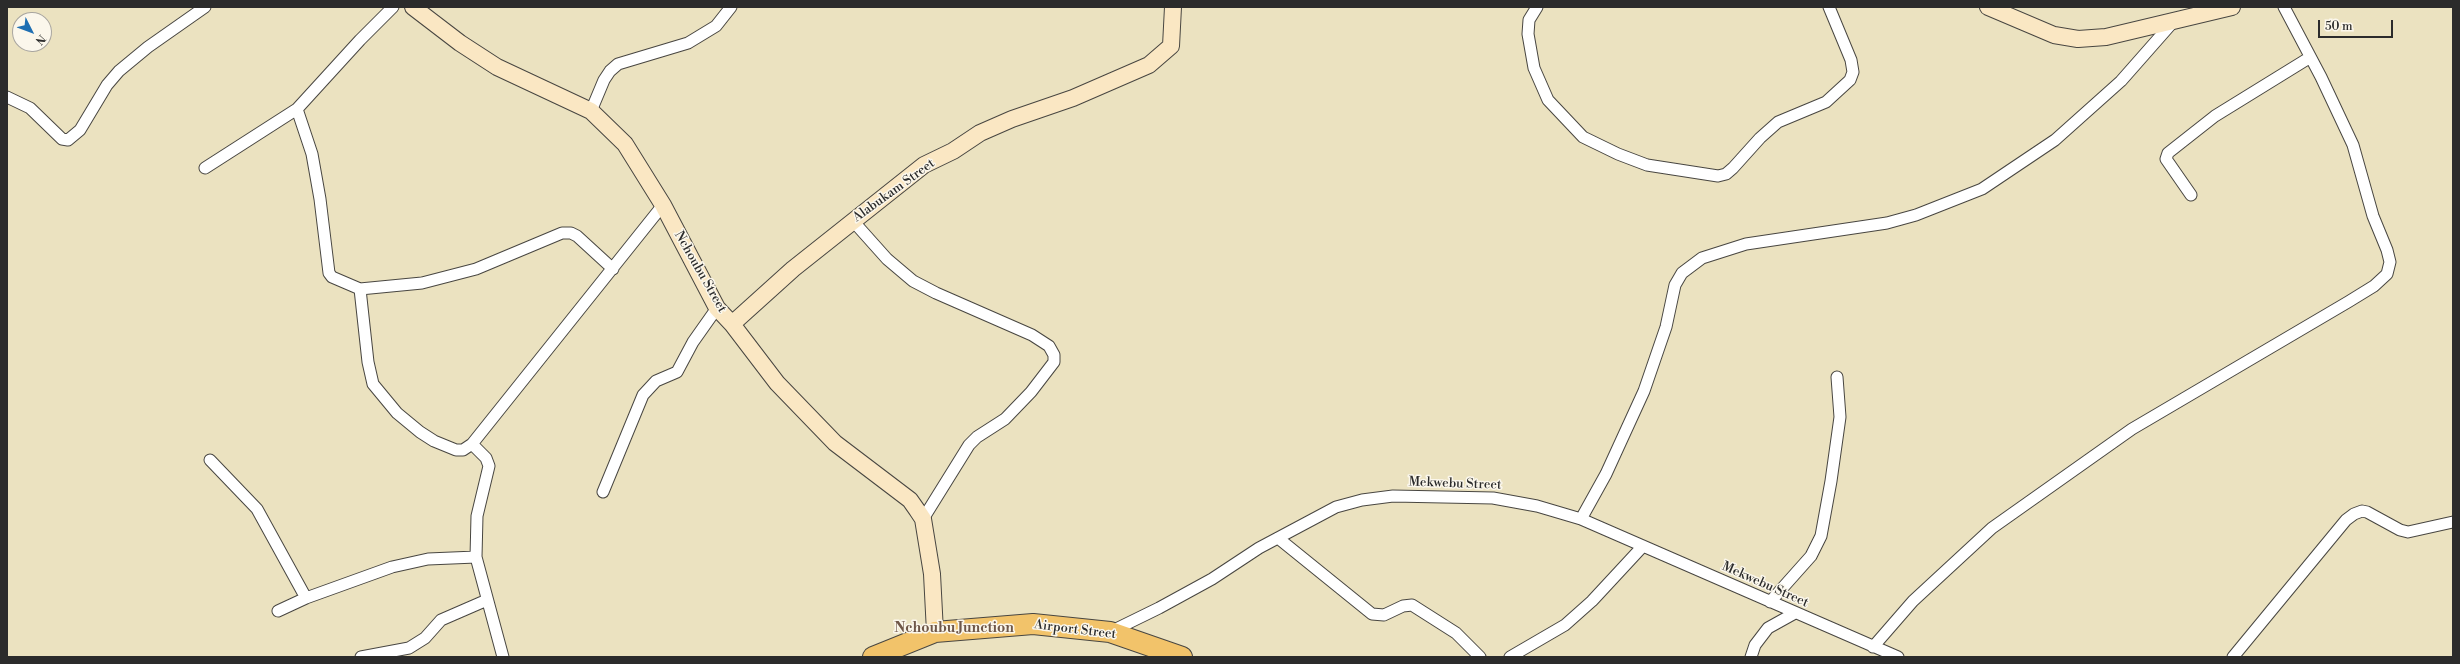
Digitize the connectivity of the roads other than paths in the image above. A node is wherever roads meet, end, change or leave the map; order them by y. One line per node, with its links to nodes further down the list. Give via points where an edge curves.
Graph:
1 (205, 7): 13 (street, via 148,47 120,71 107,85 80,130 68,140 62,139 30,108)
2 (393, 7): 14 (street)
3 (413, 7): 15 (street, Nchoubu Street, via 460,43 498,67)
4 (731, 7): 15 (street, via 716,26 688,43 618,64 604,80)
5 (1173, 7): 19 (street, Alabukam Street, via 1170,46 1149,65 1073,98 980,133 953,151 924,165)
6 (1537, 7): 7 (street, via 1529,20 1528,34 1534,68 1548,100 1583,137 1648,165 1718,176 1733,168 1778,122 1826,102 1850,80 1853,72 1851,60)
7 (1828, 7)
8 (1988, 7): 11 (street, via 2054,35 2078,39 2106,37)
9 (2232, 7): 11 (street)
10 (2284, 7): 12 (street)
11 (2174, 22): 29 (street, via 2121,81 2055,140 1982,189 1916,215 1887,223 1746,244 1702,258 1682,273 1675,285 1666,327 1644,391 1606,474)
12 (2309, 58): 17 (street, via 2214,116 2168,153 2166,159); 41 (street, via 2321,77 2353,145 2373,216 2387,250 2390,262 2387,274 2360,294 2132,429 1992,528 1913,601)
13 (7, 97)
14 (297, 109): 16 (street); 21 (street, via 312,154 329,273 337,280)
15 (591, 111): 18 (street, Nchoubu Street, via 635,157)
16 (205, 168)
17 (2191, 195)
18 (663, 205): 20 (street); 22 (street, Nchoubu Street)
19 (853, 221): 23 (street, Alabukam Street); 28 (street, via 887,259 913,281 1032,334 1049,346 1054,356 1054,362 1031,392 1005,419 969,445)
20 (613, 269): 21 (street, via 577,236 562,233 476,269 422,283); 25 (street)
21 (360, 289): 25 (street, via 373,384 397,412 434,441 456,450 463,450)
22 (717, 308): 23 (street, Nchoubu Street); 27 (street, via 693,342 677,372 656,381 643,395)
23 (732, 324): 28 (street, Nchoubu Street, via 777,383 835,443 910,500)
24 (1837, 377): 36 (street, via 1840,417 1820,536 1811,556)
25 (472, 444): 33 (street, via 486,458 489,466 477,516)
26 (210, 460): 34 (street, via 257,510)
27 (603, 492)
28 (923, 519): 39 (street, Nchoubu Street, via 932,574)
29 (1581, 519): 31 (street, Mekwebu Street, via 1537,506 1493,498 1393,496 1336,507); 32 (street, Mekwebu Street)
30 (2453, 522): 51 (street, via 2408,532 2367,512 2354,514 2346,520)
31 (1278, 538): 40 (street, Mekwebu Street, via 1166,605); 47 (street, via 1372,614 1384,615 1403,606 1412,605 1456,633)
32 (1643, 546): 36 (street, Mekwebu Street); 48 (street, via 1592,601 1565,625)
33 (476, 557): 34 (street, via 428,559 392,567); 35 (street)
34 (306, 598): 37 (street)
35 (487, 600): 42 (street, via 441,620); 44 (street)
36 (1770, 602): 38 (street, Mekwebu Street)
37 (278, 611)
38 (1795, 613): 41 (street, Mekwebu Street); 49 (street, via 1768,628 1755,645)
39 (935, 632): 40 (highway, Airport Street, via 1033,624); 45 (highway, Airport Street)
40 (1110, 632): 46 (highway, Airport Street)
41 (1874, 647): 50 (street, Mekwebu Street)
42 (411, 653): 43 (street)
43 (361, 657)
44 (503, 657)
45 (873, 657)
46 (1182, 657)
47 (1480, 657)
48 (1510, 657)
49 (1751, 657)
50 (1898, 657)
51 (2233, 657)

